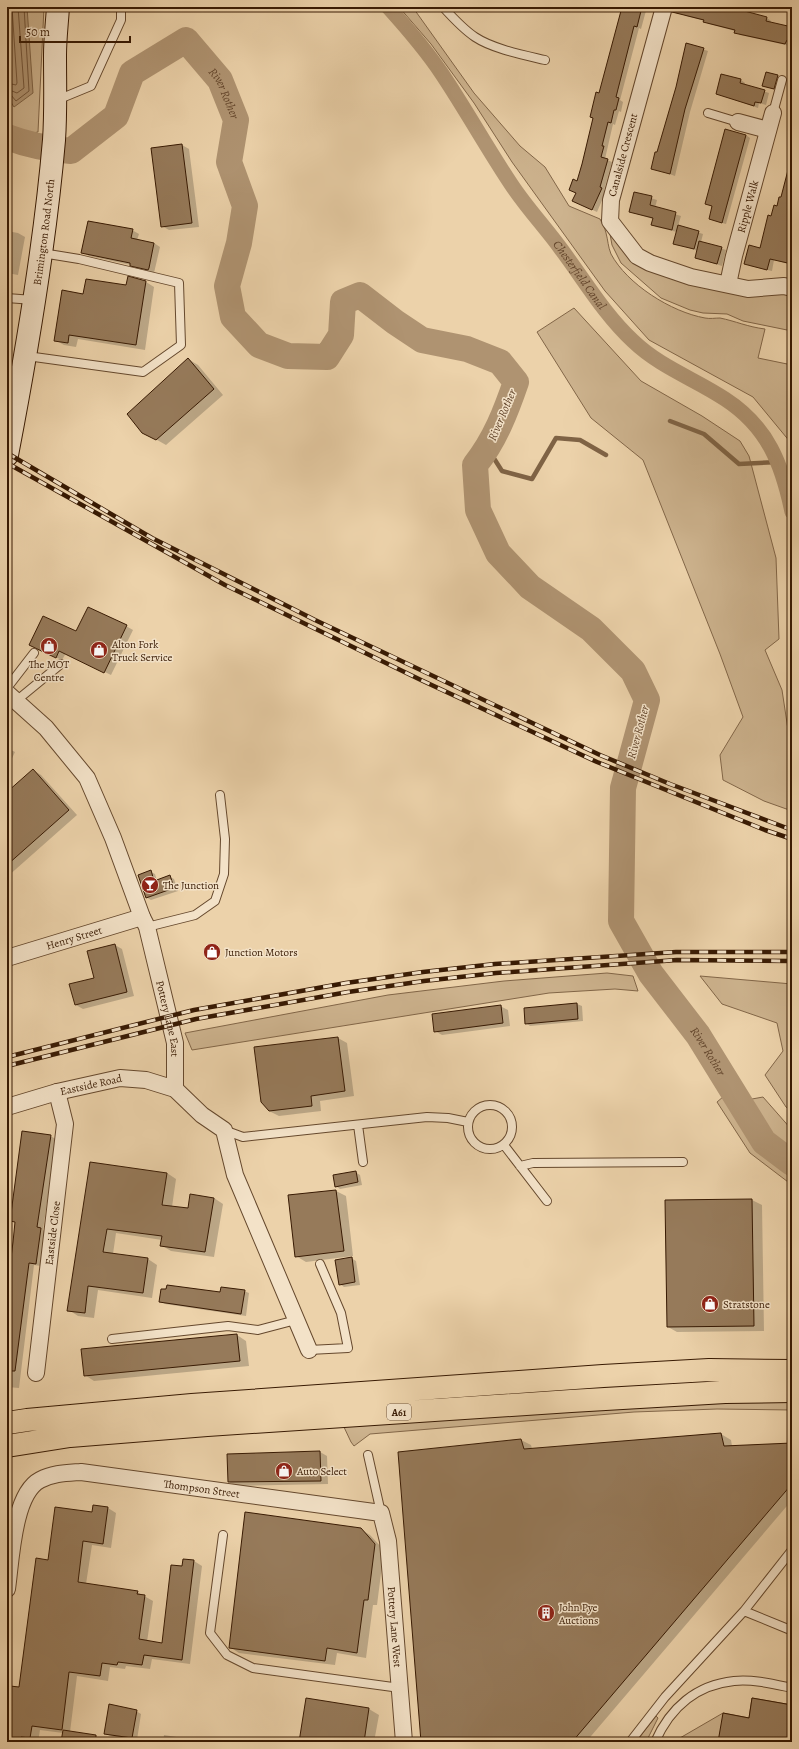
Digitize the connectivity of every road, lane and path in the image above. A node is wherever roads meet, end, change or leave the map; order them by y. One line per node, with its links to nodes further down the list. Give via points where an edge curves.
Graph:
1 (58, 7): 7 (main road, Brimington Road North)
2 (121, 7): 7 (lane, via 121,20 91,86)
3 (444, 7): 5 (lane, via 475,37 507,50)
4 (664, 7): 13 (street, Canalside Crescent, via 611,200 610,221 637,256 650,263 691,277)
5 (545, 60)
6 (782, 80): 9 (lane, Ripple Walk)
7 (55, 101): 12 (main road, Brimington Road North, via 54,138)
8 (708, 113): 10 (lane)
9 (773, 113): 11 (street, Ripple Walk)
10 (738, 122): 11 (street)
11 (768, 130): 13 (street, Ripple Walk)
12 (42, 253): 16 (main road, Brimington Road North); 17 (lane, via 180,283 181,345 143,372)
13 (728, 284): 14 (street, Canalside Crescent, via 748,289 784,286)
14 (792, 288)
15 (7, 298): 16 (lane)
16 (34, 300): 17 (main road, Brimington Road North)
17 (25, 356): 18 (main road, Brimington Road North)
18 (7, 456)
19 (34, 653): 21 (lane)
20 (61, 664): 21 (lane)
21 (10, 694): 23 (street, Pottery Lane East, via 46,728 86,778 113,838)
22 (220, 795): 23 (lane, via 225,839 224,874 215,901 195,915)
23 (144, 922): 24 (street, Henry Street); 25 (street, Pottery Lane East, via 174,1043)
24 (7, 958)
25 (175, 1089): 26 (street, Eastside Road, via 146,1080 120,1078); 30 (street, via 202,1115)
26 (57, 1092): 27 (street, Eastside Road); 41 (street, Eastside Close, via 65,1124)
27 (7, 1106)
28 (468, 1122): 29 (lane, via 427,1117); 31 (lane, via 471,1138 479,1146 494,1149); 31 (lane, via 474,1112 484,1105 492,1104 503,1108 511,1117 513,1124 511,1135)
29 (358, 1125): 30 (lane, via 243,1137); 32 (lane)
30 (224, 1130): 37 (street, via 235,1175)
31 (504, 1145): 34 (lane)
32 (363, 1162)
33 (683, 1162): 34 (lane, via 532,1163)
34 (520, 1166): 35 (lane)
35 (547, 1201)
36 (320, 1264): 39 (lane, via 341,1313 348,1348)
37 (296, 1320): 38 (lane, via 258,1330 228,1326); 39 (street)
38 (112, 1339)
39 (309, 1350)
40 (792, 1371): 43 (highway, A61, via 709,1370 587,1377 192,1405)
41 (36, 1374)
42 (792, 1391): 44 (highway, A61, via 586,1400 215,1425 70,1436)
43 (7, 1423)
44 (7, 1446)
45 (368, 1455): 46 (lane)
46 (381, 1513): 49 (street, Thompson Street, via 81,1472 57,1474 38,1481 28,1491 16,1517); 52 (street, Pottery Lane West, via 388,1541)
47 (223, 1535): 52 (lane, via 210,1633 227,1655 253,1668)
48 (792, 1550): 50 (lane)
49 (7, 1589)
50 (744, 1611): 51 (lane, via 788,1629); 55 (lane, via 665,1698)
51 (792, 1625)
52 (400, 1688): 54 (street, Pottery Lane West)
53 (792, 1688): 56 (lane, via 761,1682 735,1681 715,1685 678,1705)
54 (404, 1742)
55 (630, 1742)
56 (655, 1742)

